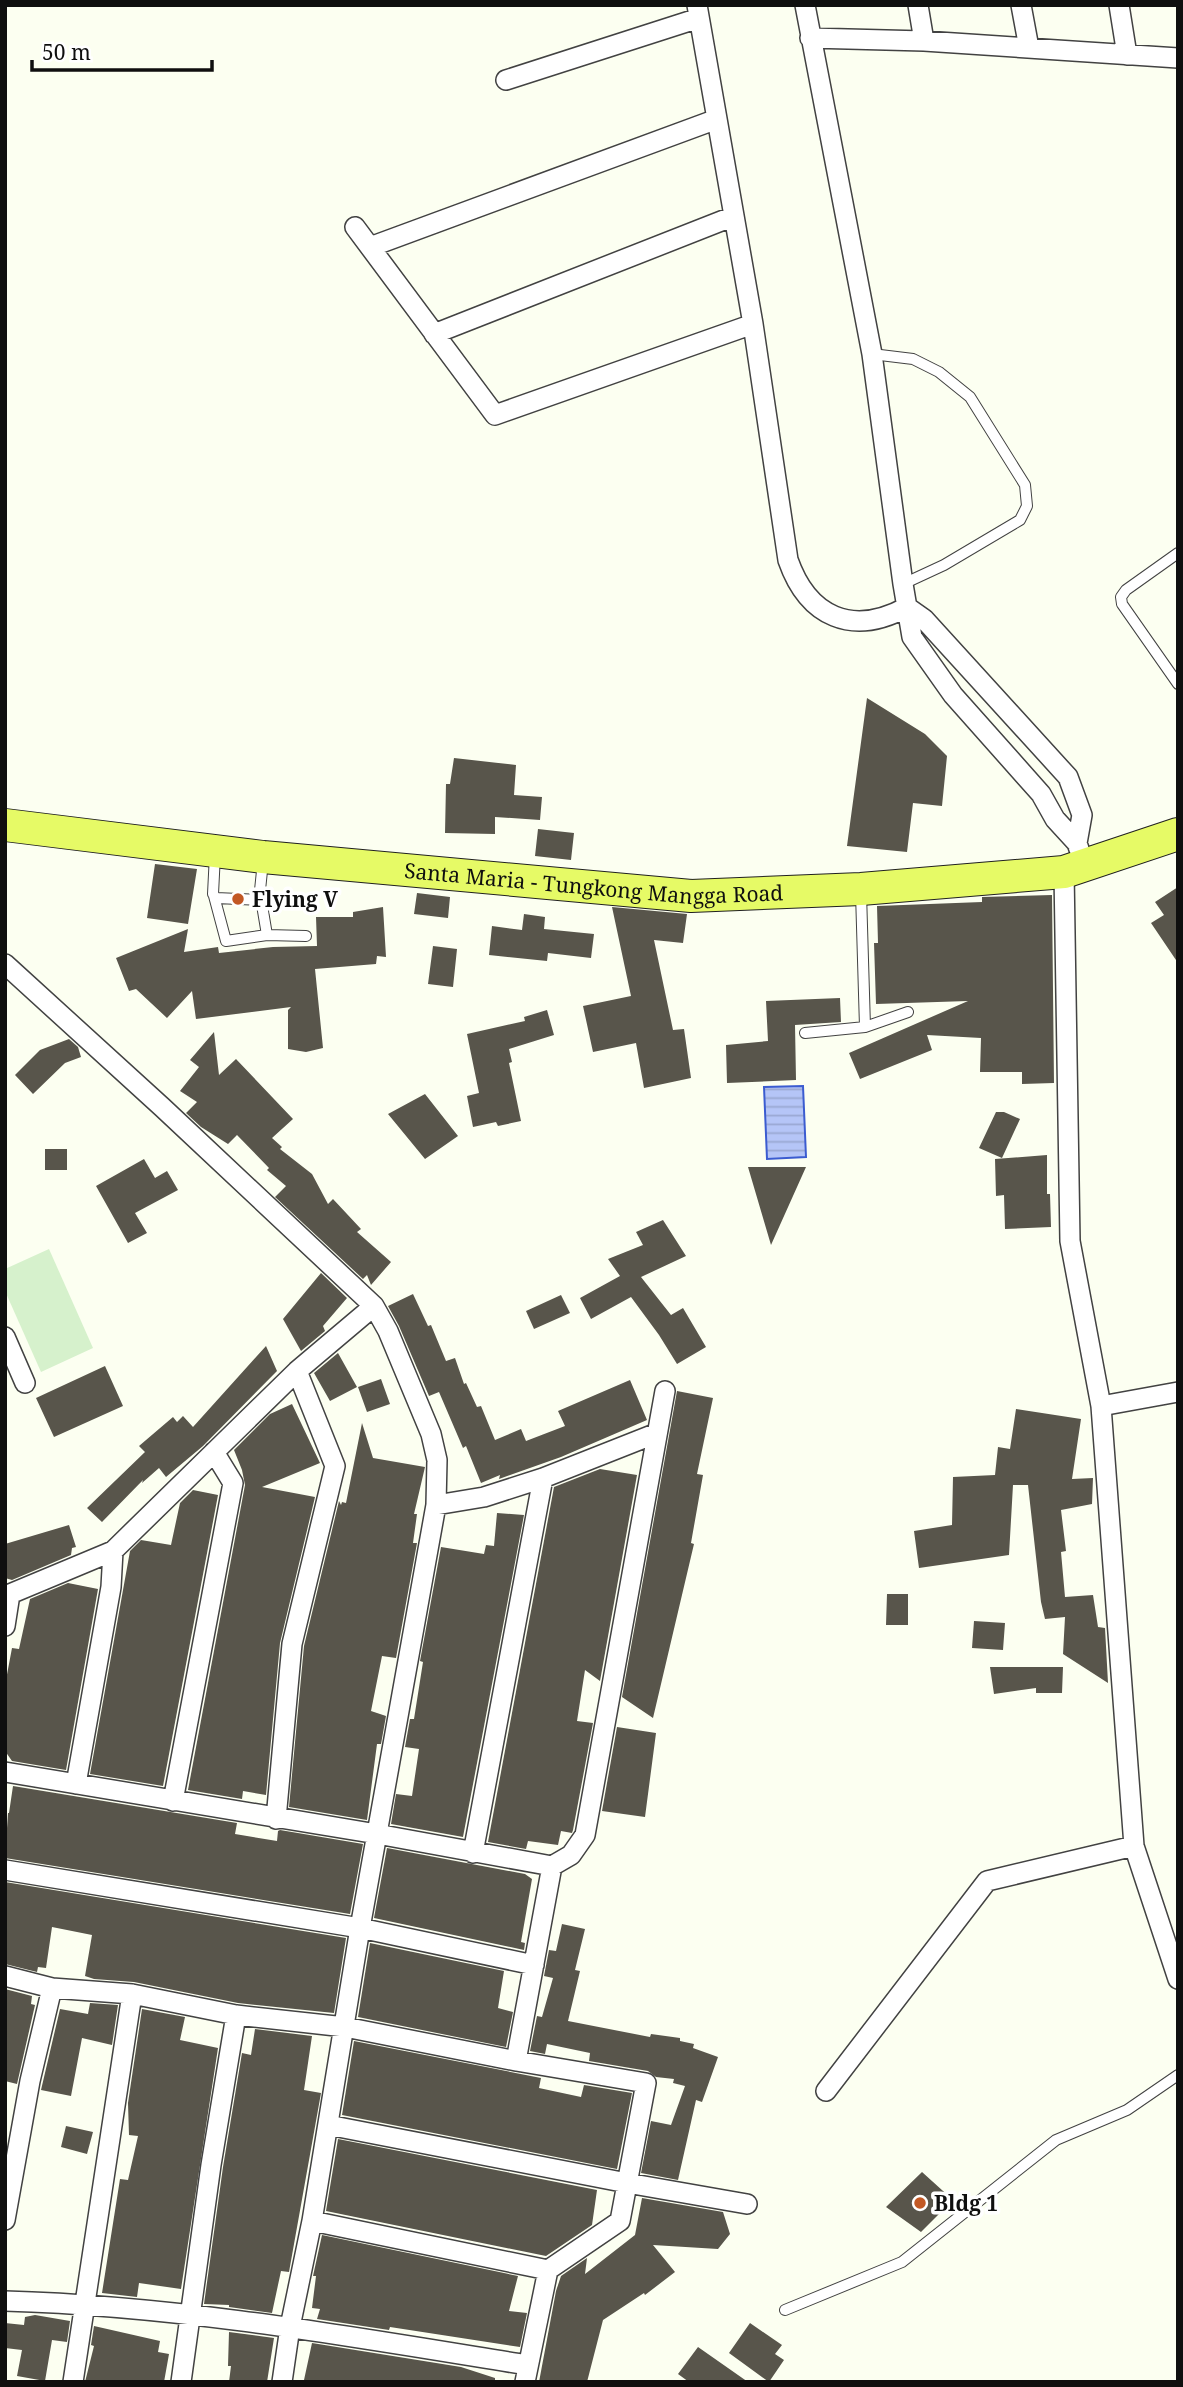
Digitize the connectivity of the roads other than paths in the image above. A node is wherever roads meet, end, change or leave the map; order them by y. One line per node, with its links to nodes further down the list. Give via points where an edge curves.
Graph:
1 (805, 5): 6 (street)
2 (918, 5): 7 (street)
3 (1021, 5): 8 (street)
4 (1119, 5): 9 (street)
5 (698, 11): 11 (street); 12 (street)
6 (810, 38): 7 (street); 18 (street)
7 (924, 41): 8 (street)
8 (1029, 48): 9 (street)
9 (1127, 55): 10 (street)
10 (1178, 58)
11 (506, 80)
12 (717, 119): 13 (street); 15 (street)
13 (734, 215): 16 (street); 17 (street)
14 (355, 227): 15 (street)
15 (370, 247): 17 (street)
16 (754, 324): 17 (street, via 495,415); 21 (street, via 788,560 795,581 811,601 848,620 878,620)
17 (434, 334)
18 (872, 354): 20 (street); 20 (lane, via 913,359 939,372 970,397 1025,485 1027,506 1020,520)
19 (1178, 553): 22 (lane, via 1121,597)
20 (903, 584): 21 (street)
21 (907, 607): 27 (street, via 912,637 953,695 1041,794); 27 (street, via 924,619 1068,777 1082,815)
22 (1178, 684)
23 (5, 825): 25 (main road, Santa Maria - Tungkong Mangga Road)
24 (1178, 834): 27 (main road, Santa Maria - Tungkong Mangga Road)
25 (215, 852): 26 (main road, Santa Maria - Tungkong Mangga Road); 29 (lane)
26 (264, 857): 28 (main road, Santa Maria - Tungkong Mangga Road, via 691,896); 30 (lane)
27 (1075, 860): 28 (main road, Santa Maria - Tungkong Mangga Road); 43 (street, via 1070,1241)
28 (861, 889): 35 (lane)
29 (214, 896): 30 (lane); 31 (lane, via 226,941)
30 (261, 899): 31 (lane)
31 (267, 935): 32 (lane)
32 (306, 936)
33 (5, 964): 37 (street)
34 (908, 1012): 35 (lane)
35 (865, 1027): 36 (lane)
36 (805, 1033)
37 (374, 1307): 39 (street); 47 (street, via 431,1434 437,1460)
38 (5, 1336): 40 (street)
39 (297, 1371): 45 (street); 54 (street, via 335,1466 292,1644)
40 (25, 1383)
41 (665, 1391): 44 (street)
42 (1178, 1392): 43 (street)
43 (1101, 1406): 56 (street)
44 (657, 1433): 46 (street); 58 (street, via 585,1835 571,1855)
45 (214, 1452): 48 (street); 53 (street, via 233,1483)
46 (543, 1478): 47 (street, via 485,1497); 57 (street)
47 (436, 1505): 55 (street)
48 (113, 1551): 49 (street); 52 (street, via 111,1587)
49 (8, 1595): 50 (street)
50 (5, 1626)
51 (5, 1772): 52 (street)
52 (76, 1784): 53 (street)
53 (173, 1801): 54 (street)
54 (276, 1819): 55 (street)
55 (377, 1834): 57 (street); 60 (street)
56 (1134, 1846): 63 (street); 70 (street, via 987,1881)
57 (473, 1853): 58 (street)
58 (552, 1866): 61 (street)
59 (5, 1870): 60 (street)
60 (360, 1928): 61 (street); 67 (street)
61 (534, 1965): 68 (street)
62 (5, 1976): 64 (street)
63 (1178, 1979)
64 (52, 1988): 65 (street); 74 (street)
65 (132, 1994): 66 (street); 78 (street)
66 (236, 2015): 67 (street); 80 (street)
67 (345, 2027): 68 (street); 71 (street)
68 (516, 2061): 72 (street, via 646,2083)
69 (1178, 2075): 79 (lane, via 1127,2110 1056,2140 902,2262)
70 (826, 2091)
71 (328, 2125): 72 (street); 75 (street)
72 (626, 2183): 73 (street); 76 (street, via 620,2221)
73 (747, 2203)
74 (5, 2220)
75 (313, 2221): 76 (street); 81 (street)
76 (548, 2270): 82 (street)
77 (5, 2301): 78 (street)
78 (85, 2304): 80 (street); 83 (street)
79 (785, 2310)
80 (189, 2316): 81 (street); 84 (street)
81 (290, 2327): 82 (street); 85 (street)
82 (526, 2373)
83 (73, 2382)
84 (181, 2382)
85 (282, 2382)

